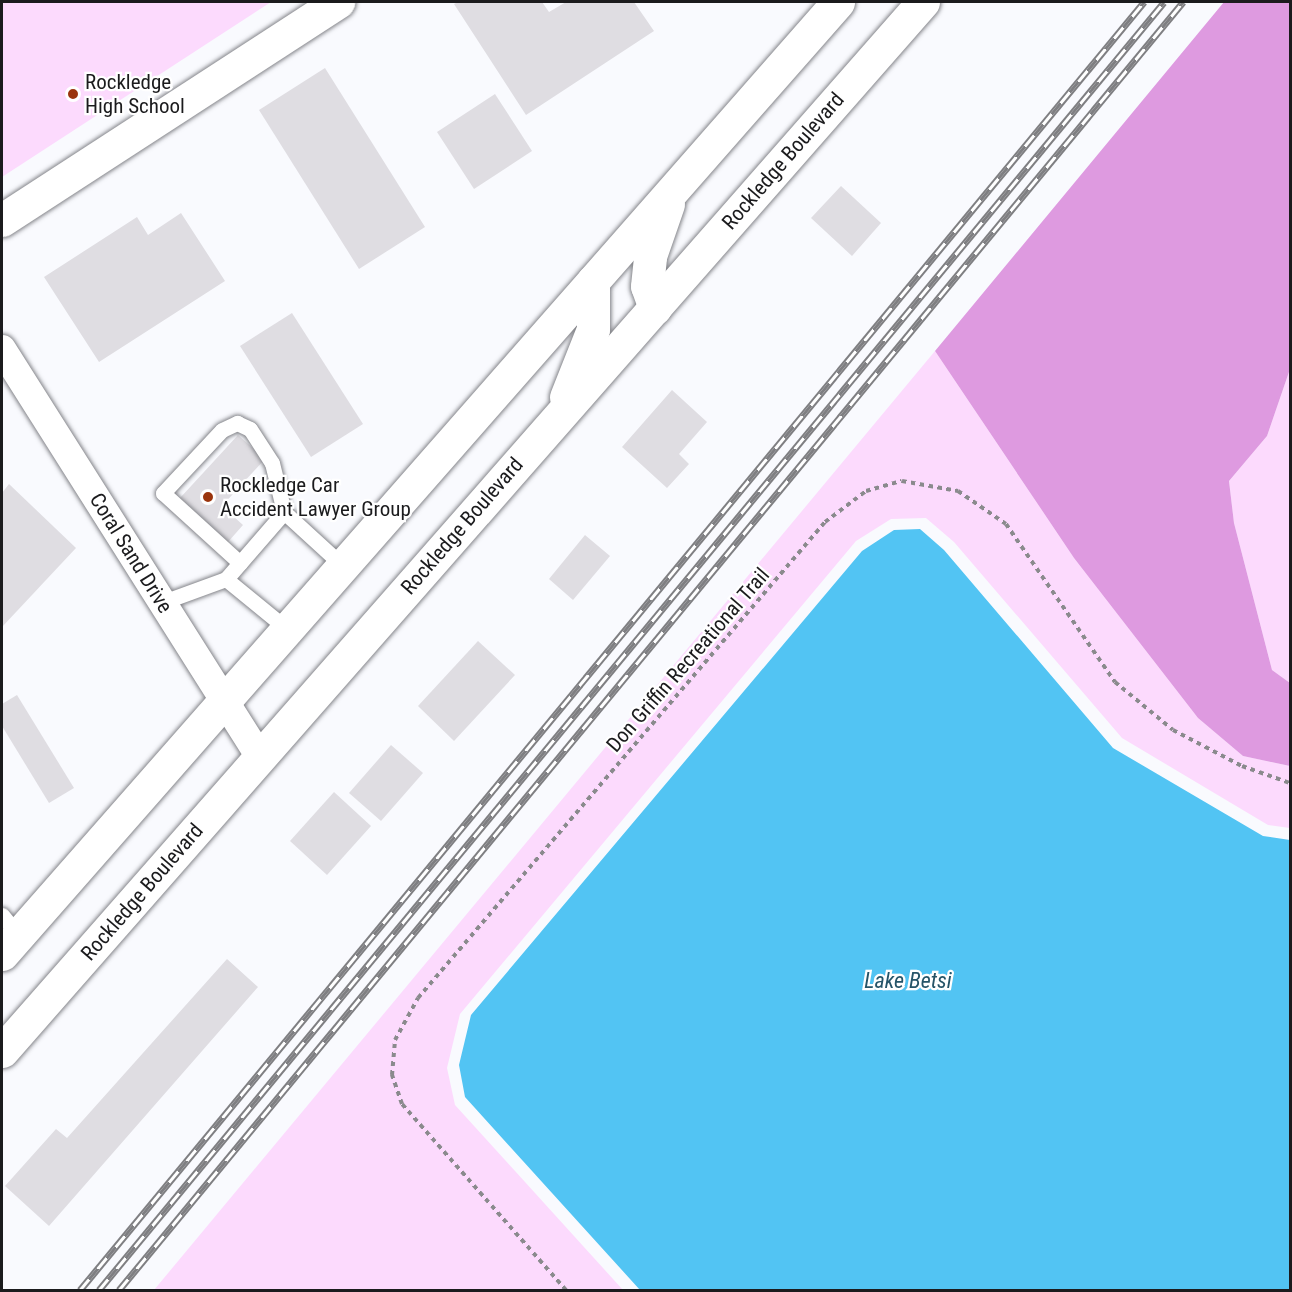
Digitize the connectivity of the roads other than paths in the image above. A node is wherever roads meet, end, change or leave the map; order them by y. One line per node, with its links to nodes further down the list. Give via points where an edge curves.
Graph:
1 (338, 2): 5 (main road)
2 (838, 2): 4 (main road)
3 (923, 2): 7 (main road, Rockledge Boulevard)
4 (674, 189): 6 (main road); 7 (main road, via 650,256 647,286)
5 (2, 220)
6 (593, 281): 9 (main road, via 593,329); 12 (main road)
7 (655, 308): 9 (main road, Rockledge Boulevard)
8 (2, 349): 14 (street, Coral Sand Drive)
9 (558, 418): 17 (main road, Rockledge Boulevard)
10 (284, 512): 11 (lane); 11 (lane, via 272,463 250,429 237,423 222,430 163,493); 12 (lane)
11 (240, 563): 13 (lane)
12 (343, 566): 15 (main road)
13 (226, 579): 14 (lane); 15 (lane)
14 (163, 602): 16 (street, Coral Sand Drive)
15 (287, 629): 16 (main road)
16 (225, 700): 17 (street, Coral Sand Drive); 18 (main road)
17 (260, 757): 19 (main road, Rockledge Boulevard)
18 (7, 935)
19 (2, 1051)

